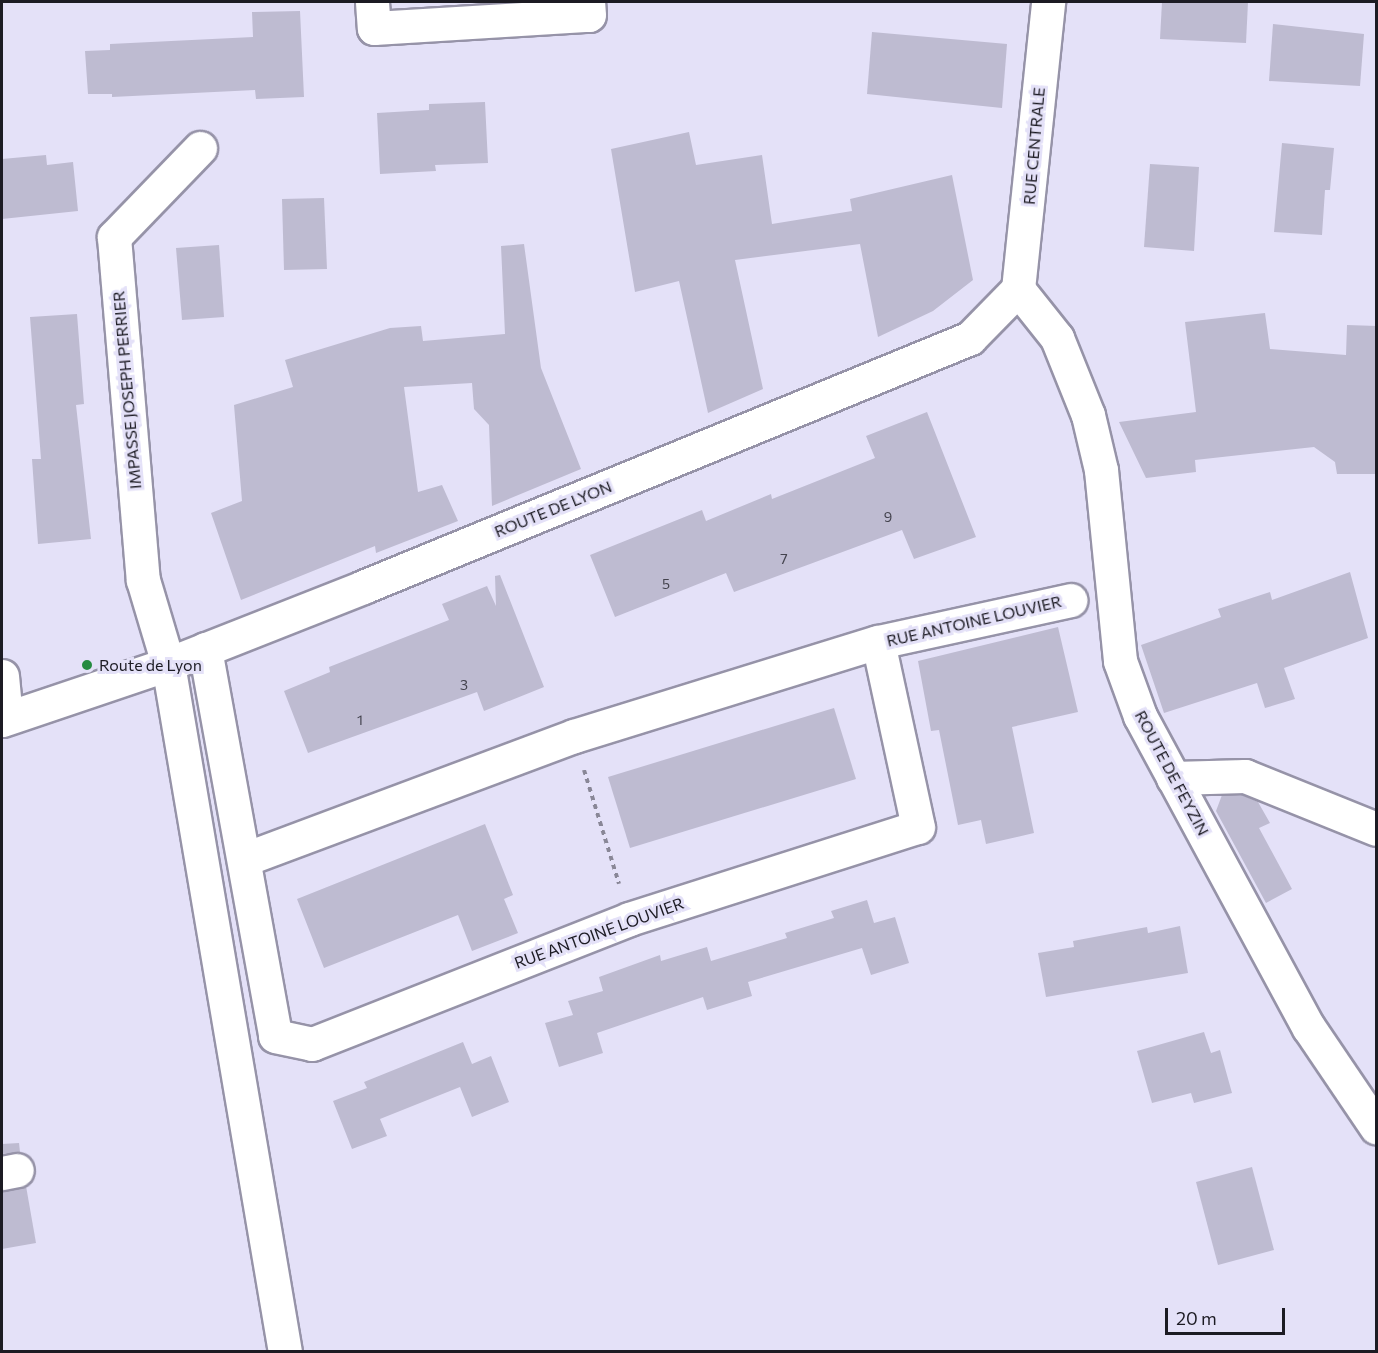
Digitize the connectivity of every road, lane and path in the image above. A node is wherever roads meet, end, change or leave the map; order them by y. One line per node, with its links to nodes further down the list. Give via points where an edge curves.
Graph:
1 (372, 2): 2 (street, via 374,28 589,15)
2 (588, 2)
3 (1048, 2): 5 (street, RUE CENTRALE)
4 (200, 148): 9 (street, IMPASSE JOSEPH PERRIER, via 114,237 143,580)
5 (1018, 289): 8 (street, ROUTE DE LYON, via 970,338); 13 (street, ROUTE DE FEYZIN, via 1057,338 1088,415 1101,470 1120,661 1140,716)
6 (1070, 600): 7 (street, RUE ANTOINE LOUVIER)
7 (878, 642): 12 (street, RUE ANTOINE LOUVIER); 16 (street, RUE ANTOINE LOUVIER, via 918,827)
8 (206, 649): 9 (street, ROUTE DE LYON); 15 (street, RUE ANTOINE LOUVIER)
9 (168, 664): 11 (street, ROUTE DE LYON); 18 (street, IMPASSE JOSEPH PERRIER)
10 (2, 676): 11 (street)
11 (4, 719)
12 (574, 736): 15 (street, RUE ANTOINE LOUVIER); 16 (path)
13 (1173, 778): 14 (street, via 1245,776); 17 (street, ROUTE DE FEYZIN, via 1309,1028)
14 (1377, 829)
15 (245, 859): 16 (street, RUE ANTOINE LOUVIER, via 274,1036 312,1044)
16 (629, 919)
17 (1377, 1127)
18 (285, 1352)

